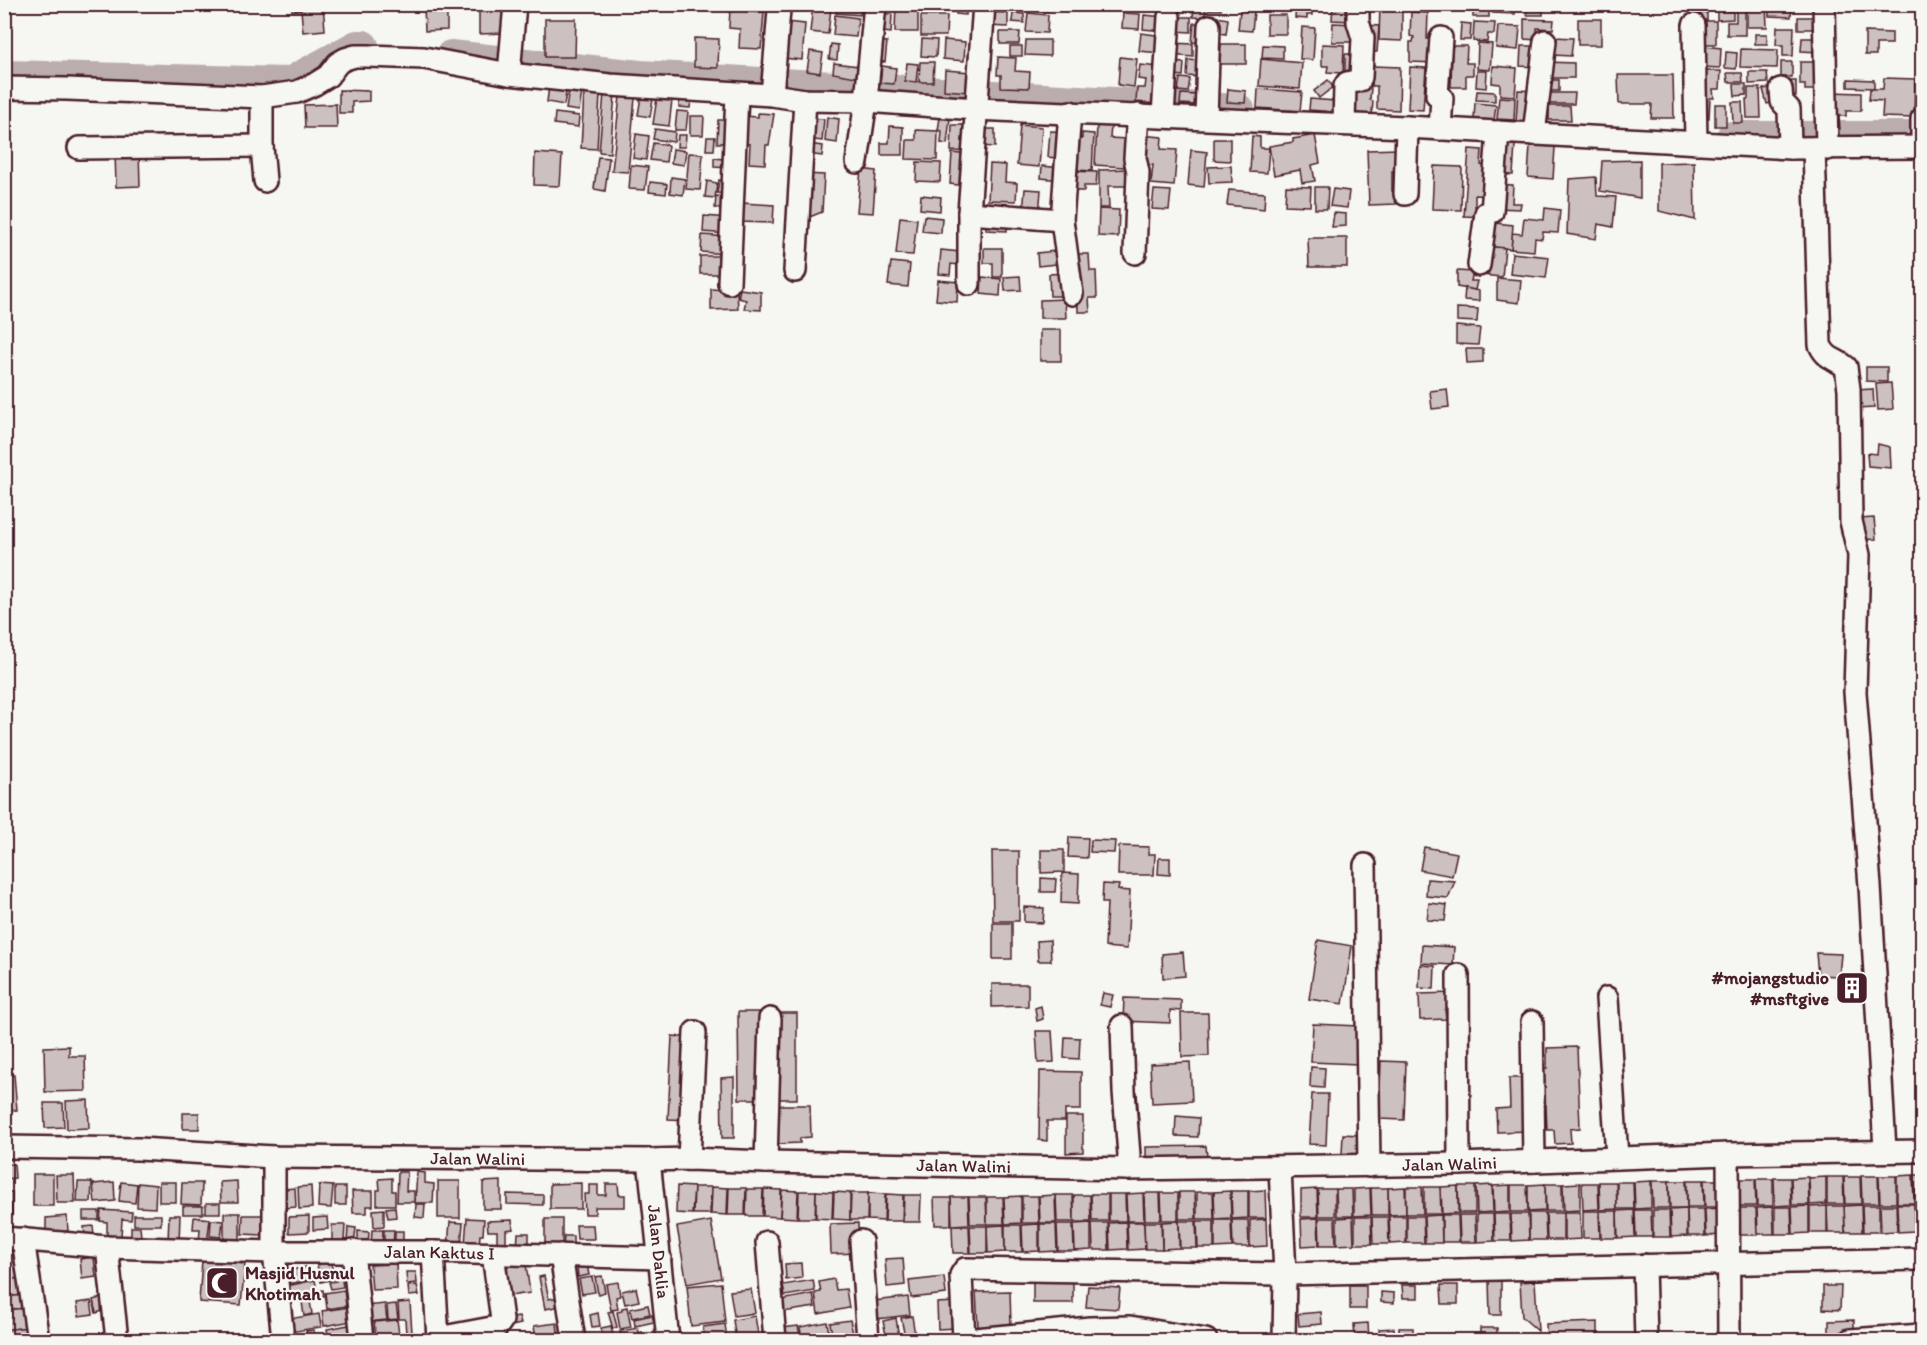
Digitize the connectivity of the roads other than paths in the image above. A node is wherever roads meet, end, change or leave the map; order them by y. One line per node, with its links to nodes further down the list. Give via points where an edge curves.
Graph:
1 (515, 4): 12 (street)
2 (875, 4): 16 (street)
3 (984, 4): 20 (street)
4 (1358, 4): 25 (street, via 1363,38 1361,77 1345,86)
5 (1824, 4): 35 (street)
6 (778, 10): 14 (street)
7 (1169, 17): 21 (street)
8 (1694, 25): 32 (street)
9 (1209, 26): 22 (street)
10 (1441, 38): 27 (street, via 1437,95 1442,98)
11 (1545, 41): 29 (street)
12 (510, 70): 17 (street, via 610,85); 18 (street, via 424,58 355,56 338,63 328,76 297,92)
13 (4, 88): 18 (street)
14 (772, 88): 17 (street); 19 (street)
15 (1781, 89): 34 (street, via 1782,102 1789,109)
16 (867, 93): 19 (street); 20 (street); 39 (street)
17 (737, 94): 47 (street)
18 (262, 97): 36 (street)
19 (805, 100): 46 (street)
20 (977, 101): 23 (street); 42 (street)
21 (1164, 109): 22 (street); 24 (street)
22 (1206, 111): 25 (street)
23 (1070, 112): 24 (street); 43 (street)
24 (1138, 115): 44 (street)
25 (1344, 118): 28 (street)
26 (1923, 119): 31 (street)
27 (1440, 123): 28 (street); 30 (street)
28 (1407, 127): 41 (street)
29 (1534, 128): 30 (street); 32 (street)
30 (1498, 132): 45 (street, via 1492,212 1486,213)
31 (1922, 132): 33 (street)
32 (1696, 137): 34 (street)
33 (1922, 138): 37 (street)
34 (1790, 139): 35 (street)
35 (1824, 142): 37 (street); 58 (street, via 1820,345 1827,357 1846,367 1849,389 1849,496 1859,555 1855,692)
36 (262, 146): 38 (street); 40 (street)
37 (1922, 147)
38 (79, 148)
39 (857, 162)
40 (265, 181)
41 (1405, 194)
42 (969, 213): 43 (street); 48 (street)
43 (1062, 220): 49 (street)
44 (1135, 254)
45 (1479, 265)
46 (795, 271)
47 (729, 283)
48 (969, 284)
49 (1072, 294)
50 (1365, 865): 68 (street)
51 (1458, 975): 67 (street)
52 (1607, 998): 62 (street)
53 (770, 1019): 66 (street)
54 (1532, 1022): 65 (street)
55 (1122, 1026): 70 (street)
56 (695, 1032): 63 (street)
57 (4, 1147): 61 (street, Jalan Walini, via 140,1149)
58 (1885, 1150): 59 (street, Jalan Walini); 60 (street, Jalan Walini)
59 (1923, 1151)
60 (1728, 1154): 62 (street, Jalan Walini); 83 (street)
61 (274, 1157): 64 (street, Jalan Walini); 76 (street)
62 (1617, 1158): 65 (street, Jalan Walini)
63 (688, 1159): 64 (street, Jalan Walini); 66 (street, Jalan Walini)
64 (649, 1160): 80 (street, Jalan Dahlia)
65 (1534, 1161): 67 (street, Jalan Walini)
66 (766, 1162): 70 (street, Jalan Walini)
67 (1459, 1164): 68 (street, Jalan Walini)
68 (1369, 1166): 69 (street, Jalan Walini)
69 (1280, 1168): 70 (street, Jalan Walini); 84 (street)
70 (1128, 1169)
71 (14, 1238): 74 (street, Jalan Kaktus I); 87 (street)
72 (861, 1241): 94 (street)
73 (767, 1242): 93 (street)
74 (107, 1247): 76 (street, Jalan Kaktus I); 88 (street)
75 (353, 1251): 76 (street, Jalan Kaktus I); 77 (street, Jalan Kaktus I); 90 (street)
76 (274, 1252): 89 (street)
77 (432, 1252): 78 (street, Jalan Kaktus I); 86 (street)
78 (493, 1254): 79 (street, Jalan Kaktus I); 86 (street, via 502,1320 496,1327)
79 (561, 1255): 80 (street, Jalan Kaktus I); 91 (street)
80 (660, 1258): 92 (street, Jalan Dahlia)
81 (1923, 1258): 83 (street)
82 (1644, 1265): 83 (street); 84 (street); 98 (street)
83 (1728, 1265): 99 (street)
84 (1285, 1274): 95 (street, via 965,1269 961,1275); 97 (street)
85 (1923, 1335): 100 (street)
86 (438, 1339)
87 (38, 1341)
88 (117, 1341)
89 (283, 1341)
90 (362, 1341)
91 (574, 1341)
92 (668, 1341)
93 (775, 1341)
94 (868, 1341)
95 (964, 1341): 96 (street, via 1130,1327)
96 (1206, 1341)
97 (1284, 1341)
98 (1646, 1341)
99 (1729, 1341)
100 (1850, 1341)

